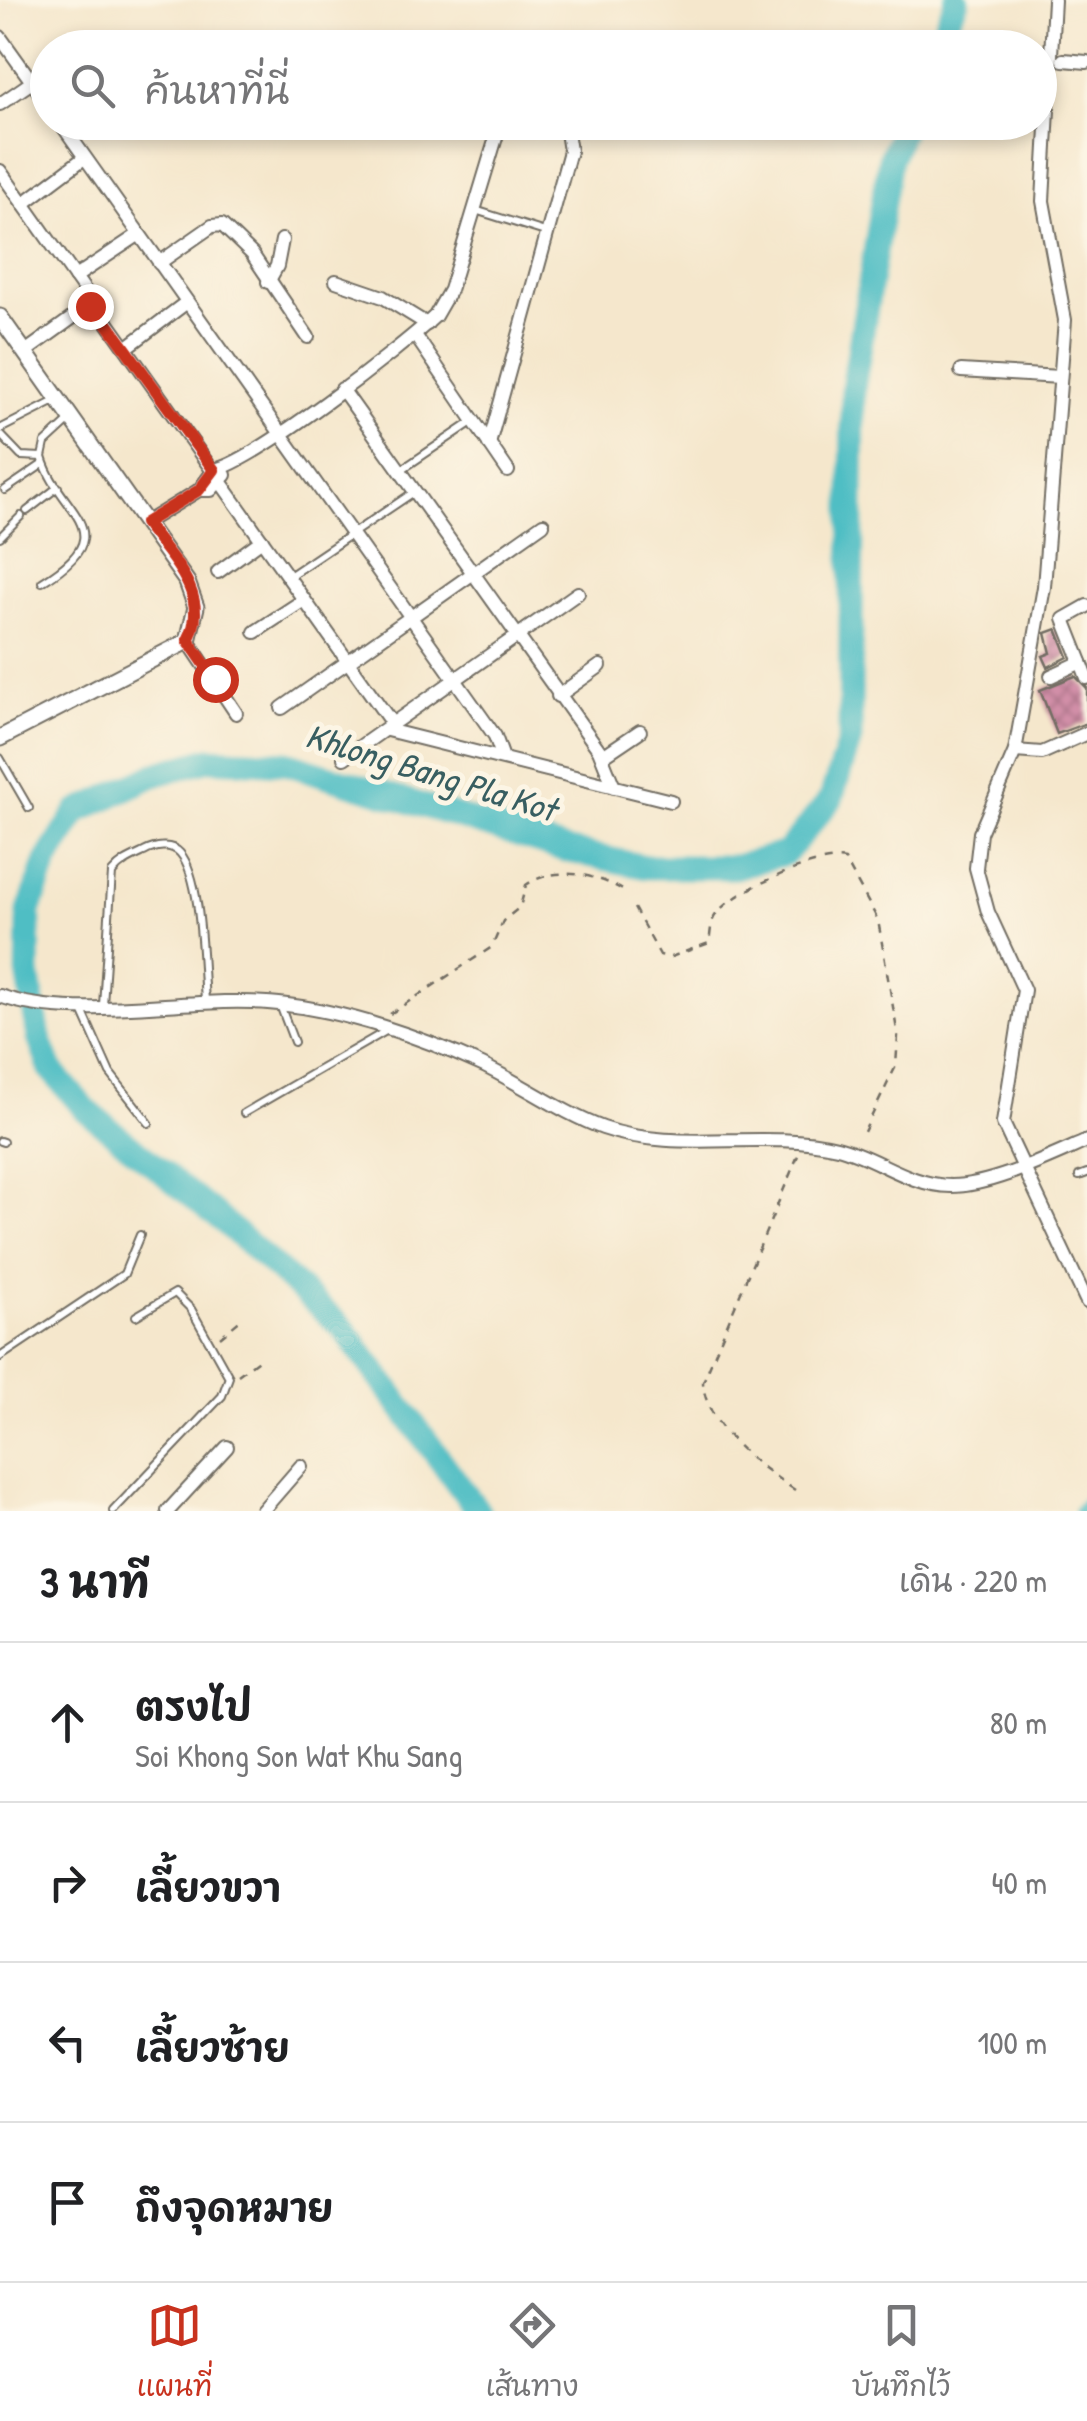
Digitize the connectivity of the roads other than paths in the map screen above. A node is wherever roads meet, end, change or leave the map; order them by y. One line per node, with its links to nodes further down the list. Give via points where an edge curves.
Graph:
1 (1054, 0): 2 (street)
2 (1052, 30)
3 (0, 37): 6 (street)
4 (1062, 60): 5 (street)
5 (1087, 62)
6 (30, 79)
7 (30, 83): 8 (street)
8 (0, 104)
9 (72, 140): 13 (street)
10 (498, 140): 16 (street)
11 (568, 140): 17 (street)
12 (1047, 140): 33 (street, via 1044,200 1065,300)
13 (84, 158): 15 (street); 18 (street)
14 (0, 171): 15 (street)
15 (24, 204): 21 (street)
16 (475, 210): 17 (lane); 27 (street, via 450,290)
17 (545, 232): 40 (street)
18 (138, 235): 20 (street); 21 (street)
19 (282, 240): 23 (street)
20 (160, 263): 23 (street, via 212,226 222,226 252,254); 24 (street)
21 (75, 277): 25 (street)
22 (336, 281): 27 (street, via 383,297)
23 (268, 282): 29 (street)
24 (188, 302): 30 (street); 39 (street)
25 (93, 304): 30 (street); 31 (street)
26 (0, 318): 31 (street)
27 (426, 324): 28 (street)
28 (414, 335): 34 (street); 37 (street)
29 (308, 337)
30 (126, 348): 44 (street)
31 (24, 352): 35 (street)
32 (962, 370): 33 (street)
33 (1060, 376): 77 (street, via 1044,586)
34 (342, 389): 39 (street); 42 (street)
35 (58, 400): 36 (street); 38 (lane)
36 (71, 419): 41 (lane, via 45,443); 48 (street)
37 (474, 422): 40 (street); 42 (lane)
38 (0, 431): 41 (lane, via 21,456)
39 (280, 432): 44 (street); 50 (street)
40 (490, 444): 43 (street)
41 (43, 461): 45 (lane); 46 (lane)
42 (401, 470): 47 (street)
43 (508, 471)
44 (221, 473): 48 (street, via 211,490 199,490); 52 (street)
45 (58, 486): 51 (lane); 56 (lane, via 80,520 81,544 74,561)
46 (6, 490)
47 (415, 491): 50 (lane); 53 (street)
48 (145, 523): 63 (street, via 193,593 196,622)
49 (543, 524): 53 (street)
50 (352, 532): 55 (lane); 60 (street)
51 (0, 537)
52 (262, 540): 54 (street); 55 (street)
53 (472, 570): 60 (street); 62 (street)
54 (218, 572)
55 (288, 576): 58 (street)
56 (42, 582)
57 (578, 593): 62 (street)
58 (304, 600): 61 (street); 64 (street)
59 (1087, 606): 65 (street, via 1064,619)
60 (411, 616): 64 (street); 69 (street)
61 (256, 632)
62 (517, 636): 69 (street); 70 (street)
63 (188, 640): 72 (street); 76 (street)
64 (348, 661): 71 (street); 73 (street)
65 (1081, 662): 67 (street); 68 (street)
66 (600, 666): 70 (street)
67 (1051, 676)
68 (1087, 678)
69 (455, 679): 73 (street); 81 (street)
70 (558, 696): 78 (street)
71 (282, 708)
72 (236, 713)
73 (390, 728): 80 (street); 81 (street)
74 (640, 731): 78 (street)
75 (1087, 733): 77 (street, via 1042,753)
76 (0, 738)
77 (1015, 752): 95 (street, via 980,833 976,868 1024,990 1003,1123)
78 (602, 756): 82 (street)
79 (0, 758): 84 (lane)
80 (344, 758)
81 (503, 758): 82 (street)
82 (614, 787): 83 (street)
83 (672, 801)
84 (29, 808)
85 (3, 998): 89 (street)
86 (205, 1000): 87 (street); 88 (street); 88 (lane, via 194,894 178,850 168,846 137,855 112,874)
87 (280, 1004): 90 (street); 91 (lane)
88 (103, 1005): 89 (street)
89 (80, 1006): 93 (lane, via 110,1072)
90 (386, 1030): 92 (lane); 95 (street, via 479,1064 601,1127 637,1137 804,1143 853,1154 922,1183 955,1186)
91 (294, 1042)
92 (244, 1113)
93 (149, 1123)
94 (1087, 1141): 95 (street)
95 (1026, 1166): 97 (street)
96 (140, 1235): 99 (lane, via 124,1274)
97 (1087, 1302)
98 (136, 1316): 102 (lane, via 175,1293 212,1344 228,1382)
99 (0, 1358)
100 (227, 1446): 103 (street)
101 (301, 1466): 104 (street)
102 (113, 1511)
103 (168, 1511)
104 (262, 1511)

